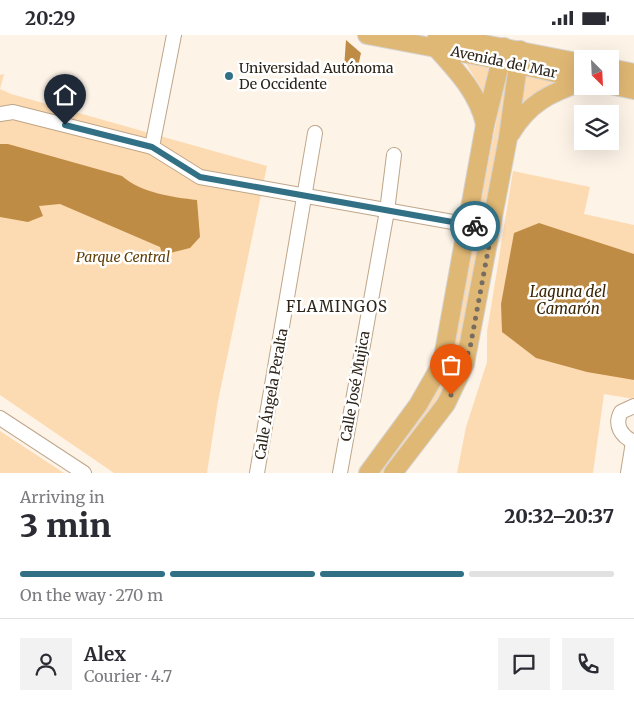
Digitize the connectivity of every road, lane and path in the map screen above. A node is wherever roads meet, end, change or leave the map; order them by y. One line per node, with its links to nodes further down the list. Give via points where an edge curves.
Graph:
1 (174, 35): 16 (street)
2 (367, 35): 3 (main road, Avenida del Mar)
3 (436, 42): 4 (main road, Avenida del Mar); 13 (main road, via 469,87 482,110)
4 (511, 56): 5 (main road, Avenida del Mar); 8 (main road, Avenida del Mar); 13 (main road); 15 (main road)
5 (574, 62)
6 (619, 70): 7 (main road)
7 (634, 73)
8 (574, 78)
9 (574, 85): 15 (main road, via 526,111)
10 (619, 87): 11 (main road)
11 (634, 90)
12 (0, 113): 16 (street, via 13,112)
13 (485, 125): 20 (main road)
14 (315, 133): 18 (street, Calle Ángela Peralta)
15 (508, 138): 21 (main road)
16 (152, 147): 18 (street, via 200,177)
17 (394, 155): 19 (street, Calle José Mujica)
18 (306, 196): 19 (street); 26 (street, Calle Ángela Peralta)
19 (387, 211): 20 (street); 27 (street, Calle José Mujica)
20 (468, 226): 21 (street); 28 (main road, via 442,363 418,405)
21 (492, 229): 29 (main road, via 465,364 446,404)
22 (634, 406): 24 (street, via 620,411 618,421 621,431)
23 (0, 418): 25 (street)
24 (634, 442): 30 (street)
25 (84, 473)
26 (256, 473)
27 (340, 473)
28 (368, 473)
29 (393, 473)
30 (628, 473)

